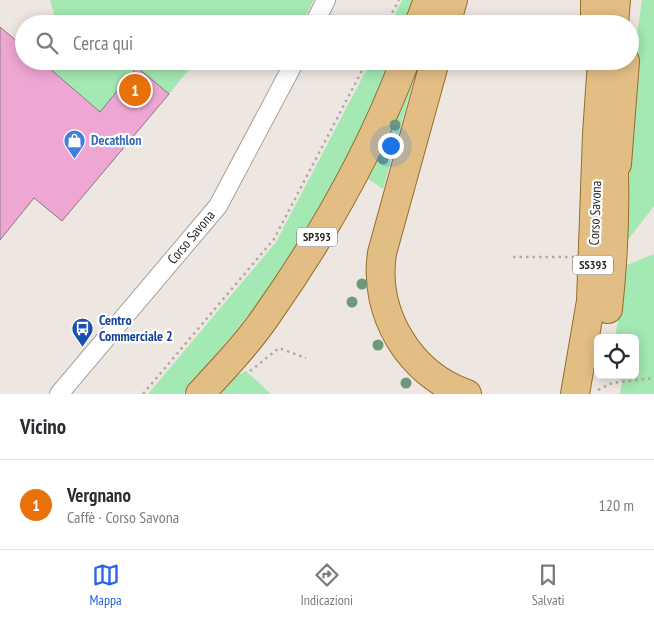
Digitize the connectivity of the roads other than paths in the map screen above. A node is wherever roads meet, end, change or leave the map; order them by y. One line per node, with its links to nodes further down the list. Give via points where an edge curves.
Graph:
1 (326, 0): 8 (street)
2 (428, 0): 9 (main road)
3 (453, 0): 10 (main road)
4 (595, 0): 11 (main road)
5 (606, 0): 12 (main road)
6 (616, 0): 13 (main road)
7 (630, 0): 14 (main road)
8 (318, 15)
9 (422, 15)
10 (449, 15)
11 (595, 15)
12 (605, 15)
13 (615, 15)
14 (629, 15)
15 (290, 70): 26 (street, Corso Savona, via 218,206)
16 (401, 70): 27 (main road, SP393, via 389,102 335,209 266,317)
17 (433, 70): 28 (main road, via 382,253 380,280 389,317 406,350 432,375)
18 (596, 70): 22 (main road)
19 (601, 70): 22 (main road, Corso Savona / SS393)
20 (613, 70): 23 (main road, Corso Savona / SS393, via 611,114)
21 (625, 70): 23 (main road)
22 (597, 134): 25 (main road, Corso Savona / SS393)
23 (615, 190): 24 (main road, Corso Savona / SS393, via 614,250)
24 (604, 334)
25 (590, 388)
26 (59, 394)
27 (200, 394)
28 (467, 394)

